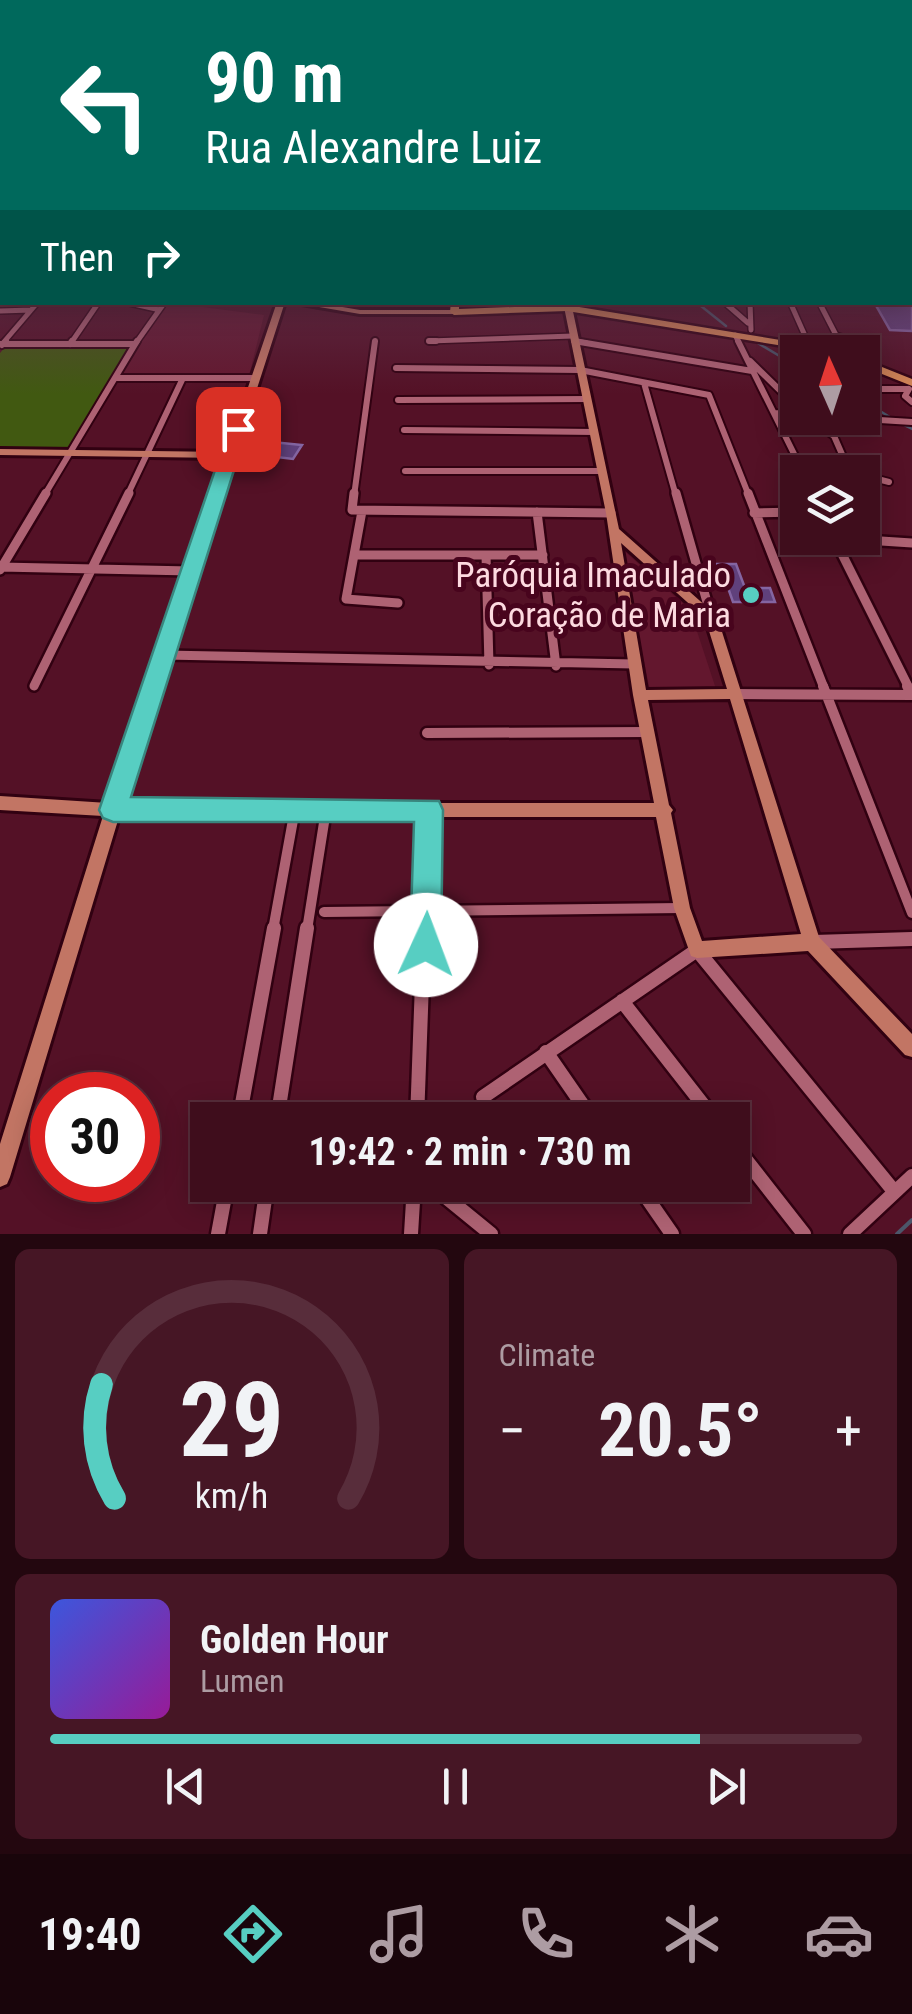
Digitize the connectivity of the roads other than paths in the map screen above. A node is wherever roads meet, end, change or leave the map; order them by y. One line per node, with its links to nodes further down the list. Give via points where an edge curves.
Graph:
1 (35, 305): 19 (street)
2 (96, 305): 30 (street)
3 (138, 305): 18 (street)
4 (161, 305): 18 (street)
5 (280, 305): 42 (street)
6 (314, 305): 17 (street, via 360,312)
7 (379, 305): 17 (street)
8 (482, 305): 17 (main road)
9 (529, 305): 17 (main road)
10 (567, 305): 27 (street)
11 (573, 305): 22 (main road)
12 (573, 305): 22 (main road)
13 (727, 305): 21 (street)
14 (750, 305): 21 (street)
15 (791, 305): 24 (street)
16 (820, 305): 25 (street)
17 (454, 307)
18 (156, 309): 31 (street)
19 (31, 310): 20 (street); 32 (street)
20 (0, 311)
21 (752, 330): 22 (main road); 23 (main road); 26 (main road)
22 (732, 331): 33 (street)
23 (786, 335)
24 (805, 335)
25 (837, 335)
26 (780, 336)
27 (574, 339): 29 (street); 36 (street); 37 (street)
28 (375, 340): 65 (street, via 350,505)
29 (429, 342)
30 (70, 344): 31 (street); 32 (street)
31 (136, 344): 40 (street)
32 (1, 345)
33 (747, 360): 37 (street); 46 (street)
34 (880, 360): 39 (main road)
35 (396, 368): 36 (street)
36 (580, 370): 43 (street); 47 (street)
37 (752, 371): 50 (street)
38 (880, 371): 44 (main road)
39 (912, 373)
40 (116, 378): 41 (street); 58 (street)
41 (183, 378): 42 (street); 59 (street)
42 (254, 378): 60 (street)
43 (644, 382): 67 (street, via 709,395); 80 (street)
44 (911, 386): 45 (street); 49 (street, via 905,396)
45 (880, 387)
46 (780, 393)
47 (587, 399): 48 (street); 55 (street)
48 (398, 400)
49 (912, 402)
50 (775, 413): 51 (street); 57 (street)
51 (780, 413)
52 (880, 420): 53 (street)
53 (912, 422)
54 (404, 430): 55 (street)
55 (595, 432): 62 (street)
56 (0, 455): 58 (street)
57 (795, 455)
58 (71, 456): 59 (street); 77 (street)
59 (146, 456): 60 (street); 78 (street)
60 (228, 457): 79 (street)
61 (404, 471): 62 (street)
62 (602, 471): 69 (street)
63 (880, 480): 64 (street)
64 (889, 482)
65 (362, 511): 66 (street); 73 (street)
66 (537, 512): 69 (street); 75 (street)
67 (754, 512): 68 (street); 93 (street)
68 (780, 512)
69 (610, 513): 70 (street)
70 (613, 529): 81 (street); 85 (street)
71 (880, 541): 72 (street)
72 (912, 543)
73 (358, 555): 74 (street); 82 (street, via 347,600)
74 (486, 555): 75 (street); 86 (street)
75 (543, 555): 88 (street)
76 (842, 555): 87 (street)
77 (1, 568): 78 (street)
78 (93, 568): 79 (street); 90 (street)
79 (191, 571): 84 (street)
80 (702, 580): 81 (street); 83 (street)
81 (683, 590): 83 (street)
82 (398, 604)
83 (711, 616): 91 (street)
84 (164, 655): 86 (street); 98 (street)
85 (634, 664): 88 (street); 92 (street)
86 (488, 665): 88 (street)
87 (897, 665): 89 (street); 94 (street)
88 (556, 666)
89 (912, 666)
90 (34, 686)
91 (734, 694): 92 (street); 93 (street); 108 (street)
92 (640, 695): 95 (street)
93 (828, 696): 94 (street); 106 (street)
94 (912, 696)
95 (648, 732): 96 (street); 102 (street)
96 (428, 733)
97 (0, 803): 98 (street)
98 (113, 810): 99 (street); 121 (street)
99 (294, 810): 100 (street); 114 (street)
100 (326, 810): 101 (street); 115 (street)
101 (429, 810): 102 (street); 104 (street)
102 (665, 810): 103 (street)
103 (682, 908): 104 (street); 109 (street)
104 (427, 910): 105 (street); 116 (street)
105 (324, 912)
106 (912, 913)
107 (912, 938): 108 (street)
108 (812, 942): 109 (street); 111 (street)
109 (697, 950): 110 (street); 122 (street)
110 (622, 1001): 112 (street); 118 (street)
111 (912, 1048)
112 (546, 1052): 113 (street); 117 (street)
113 (483, 1097)
114 (242, 1102)
115 (281, 1102)
116 (418, 1102)
117 (581, 1102)
118 (701, 1102)
119 (750, 1165): 133 (street)
120 (912, 1176): 122 (street)
121 (0, 1177)
122 (894, 1190): 134 (street)
123 (224, 1202): 128 (street)
124 (265, 1202): 129 (street)
125 (413, 1202): 130 (street)
126 (451, 1202): 131 (street)
127 (650, 1202): 132 (street)
128 (218, 1234)
129 (260, 1234)
130 (411, 1234)
131 (490, 1234)
132 (672, 1234)
133 (804, 1234)
134 (850, 1234)

